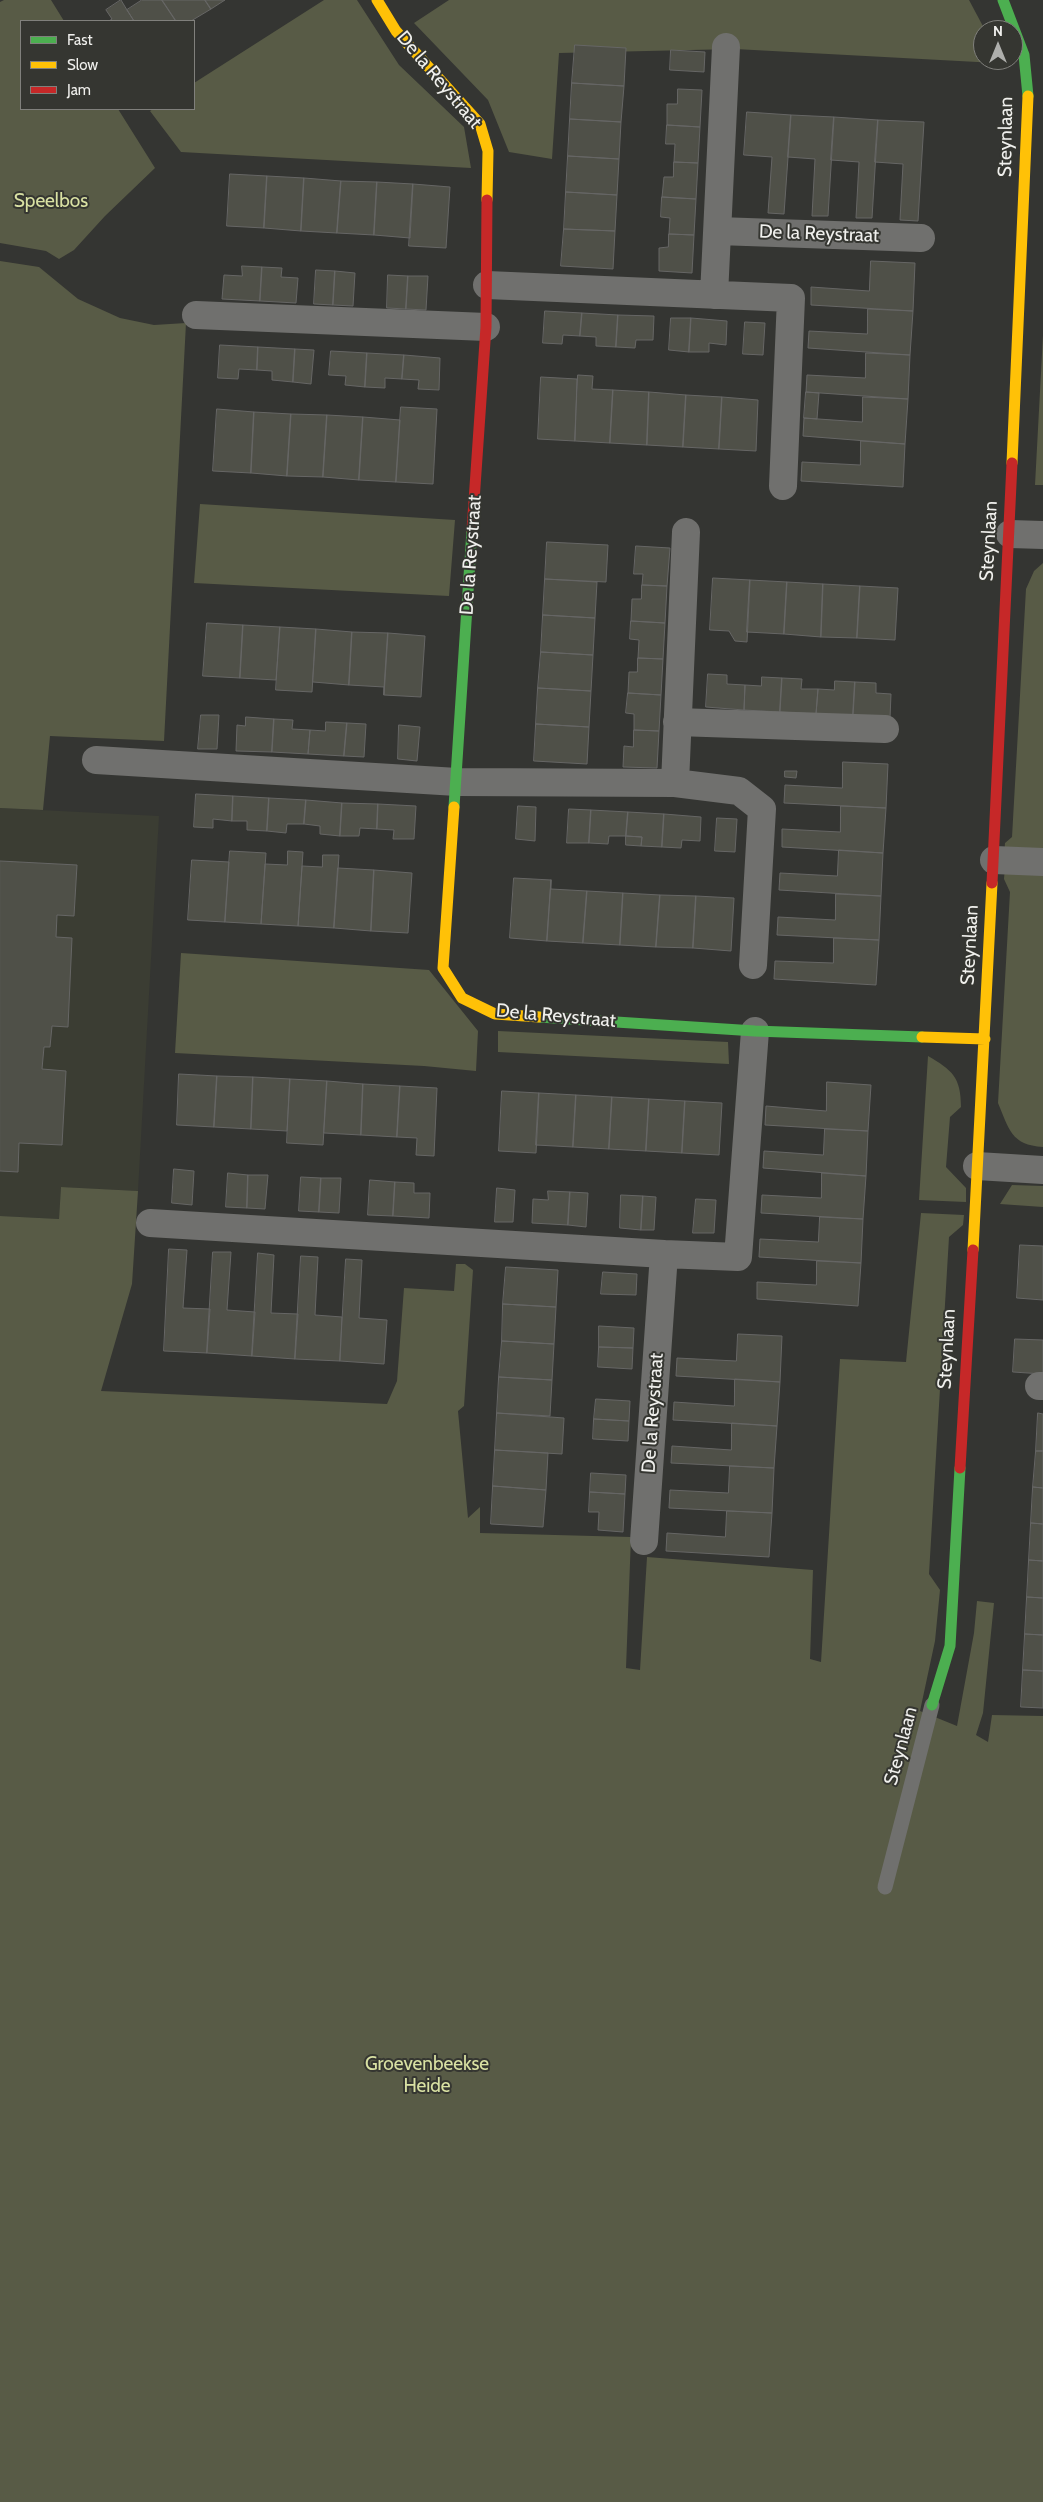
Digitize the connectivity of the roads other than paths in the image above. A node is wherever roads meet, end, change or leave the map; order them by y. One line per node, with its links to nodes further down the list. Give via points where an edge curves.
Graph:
1 (377, 0): 6 (street, De la Reystraat, via 396,31 480,124 488,150)
2 (1003, 0): 12 (street, Steynlaan, via 1024,55 1029,104)
3 (726, 46): 4 (street)
4 (718, 231): 5 (street, De la Reystraat); 7 (street)
5 (921, 238)
6 (487, 284): 7 (street); 9 (street, De la Reystraat)
7 (714, 295): 10 (street, via 791,298)
8 (196, 315): 9 (street)
9 (486, 327): 17 (street, De la Reystraat)
10 (783, 486)
11 (686, 532): 14 (street)
12 (1010, 534): 13 (street); 19 (street, Steynlaan)
13 (1043, 535)
14 (678, 722): 15 (street); 18 (street)
15 (885, 729)
16 (96, 760): 17 (street)
17 (457, 782): 18 (street); 22 (street, De la Reystraat, via 443,968 462,998 495,1014)
18 (675, 783): 21 (street, via 739,791 762,809)
19 (994, 860): 20 (street); 23 (street, Steynlaan)
20 (1043, 862)
21 (753, 965)
22 (755, 1030): 23 (street, De la Reystraat); 27 (street, via 738,1257)
23 (985, 1039): 24 (street, Steynlaan)
24 (977, 1166): 25 (street); 29 (street, Steynlaan, via 950,1646)
25 (1043, 1170)
26 (150, 1223): 27 (street)
27 (664, 1254): 28 (street, De la Reystraat)
28 (644, 1541)
29 (932, 1705): 30 (lane, Steynlaan)
30 (885, 1887)

